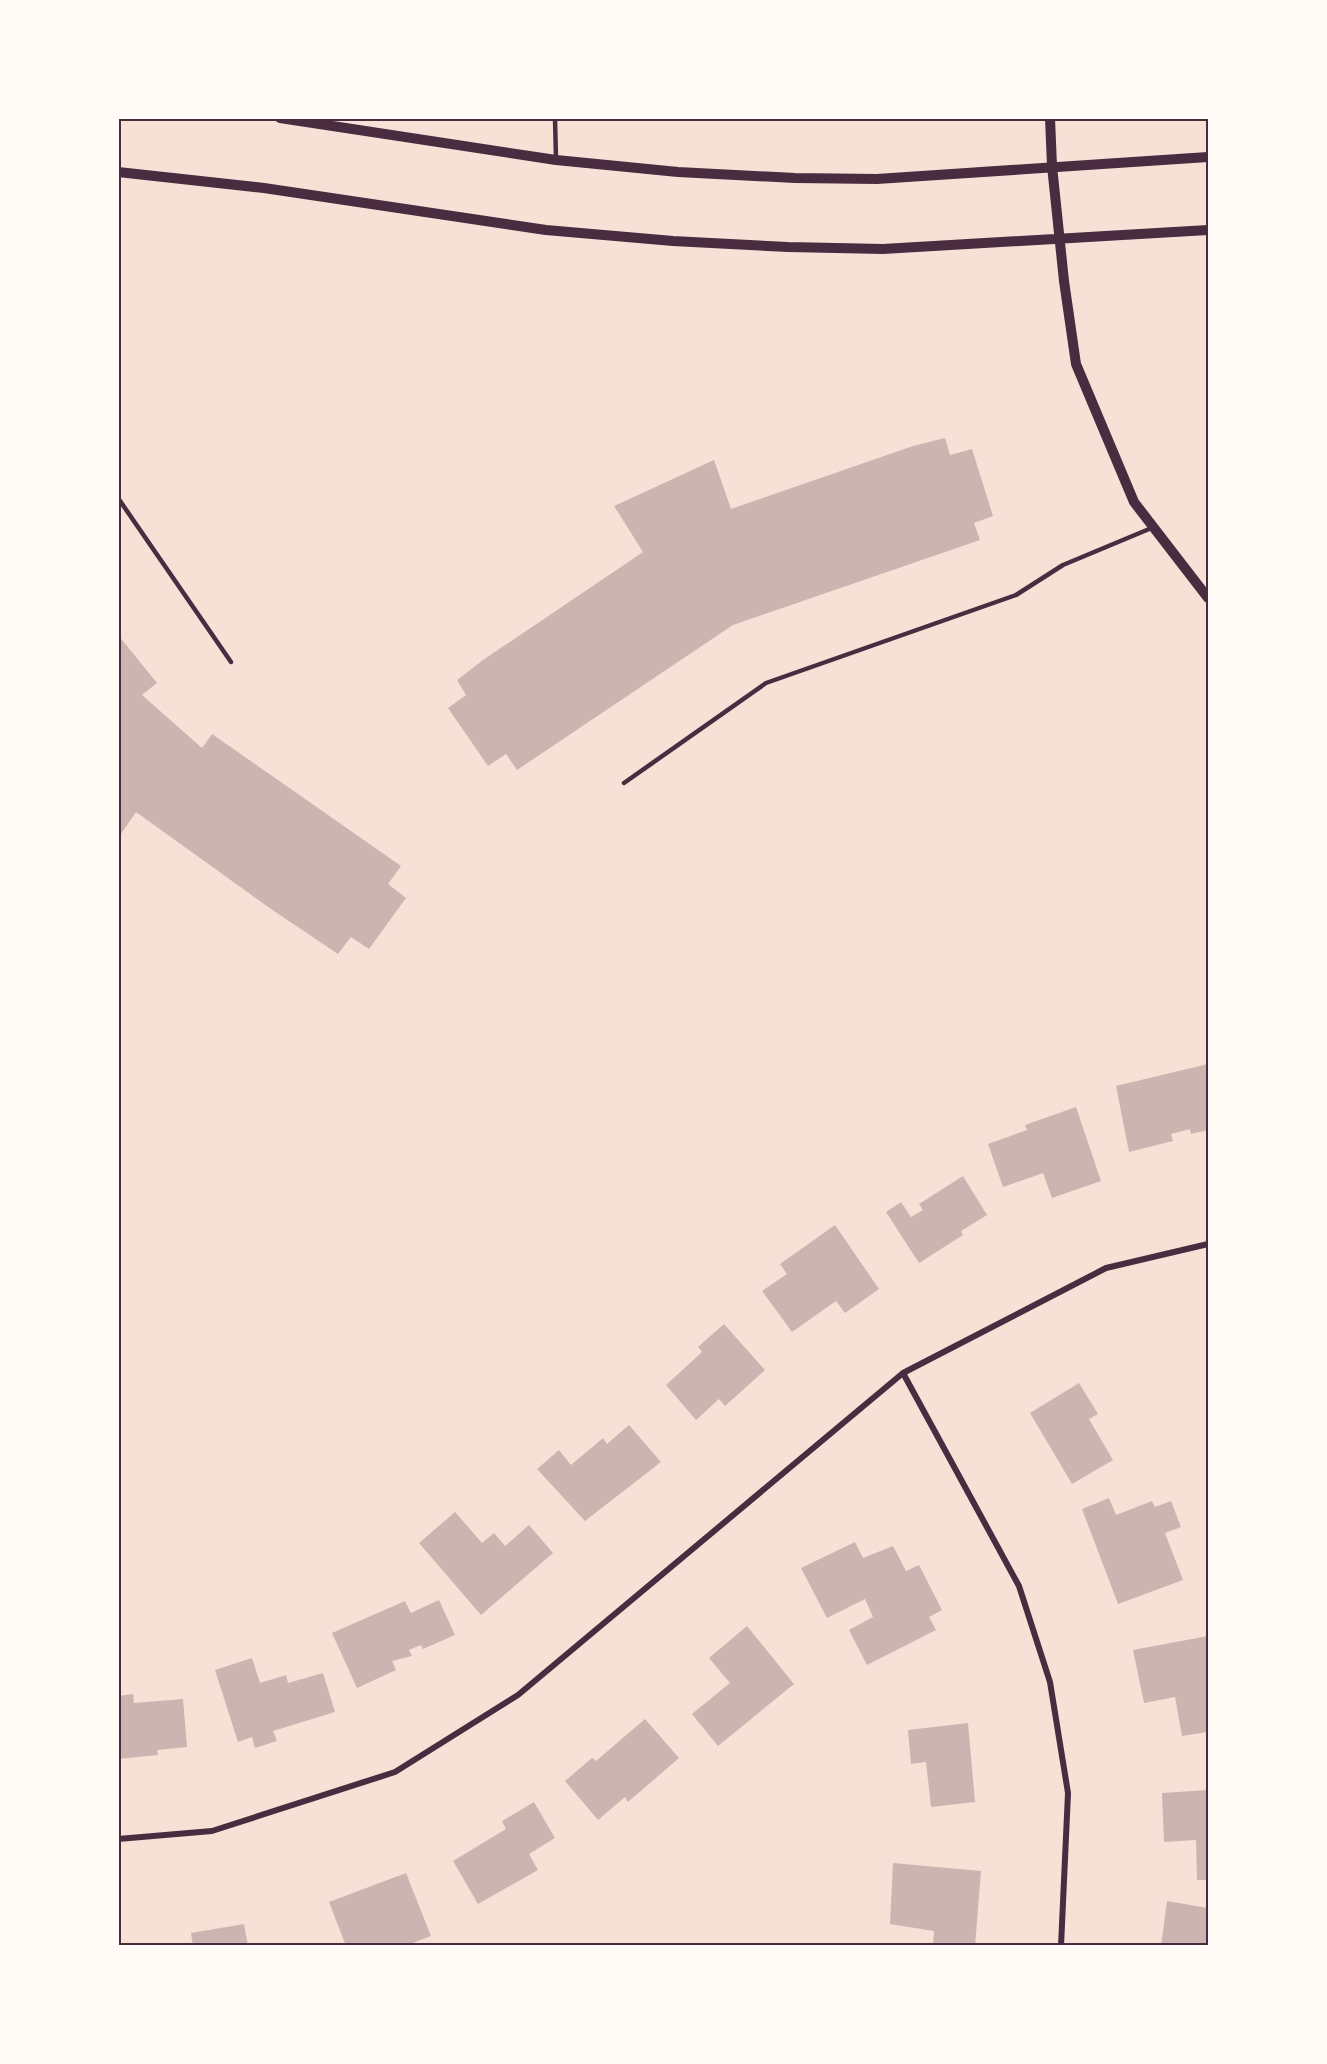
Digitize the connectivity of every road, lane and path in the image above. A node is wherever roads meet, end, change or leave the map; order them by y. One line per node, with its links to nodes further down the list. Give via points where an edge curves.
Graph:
1 (280, 118): 5 (street)
2 (555, 118): 5 (lane)
3 (1050, 118): 6 (street)
4 (1209, 158): 6 (street)
5 (556, 160): 6 (street, via 678,172 806,178 876,178)
6 (1052, 166): 9 (street)
7 (118, 172): 9 (street, via 264,188 546,230 674,241 883,249)
8 (1209, 230): 9 (street)
9 (1060, 239): 11 (street, via 1076,364 1134,502)
10 (118, 498): 13 (lane)
11 (1154, 527): 12 (street); 14 (lane, via 1063,565 1016,595 766,683)
12 (1209, 598)
13 (231, 662)
14 (624, 783)
15 (1209, 1244): 16 (street, via 1106,1268)
16 (903, 1373): 17 (street, via 518,1695 395,1772 212,1831); 18 (street, via 1019,1586 1050,1682 1068,1794)
17 (118, 1839)
18 (1061, 1946)

